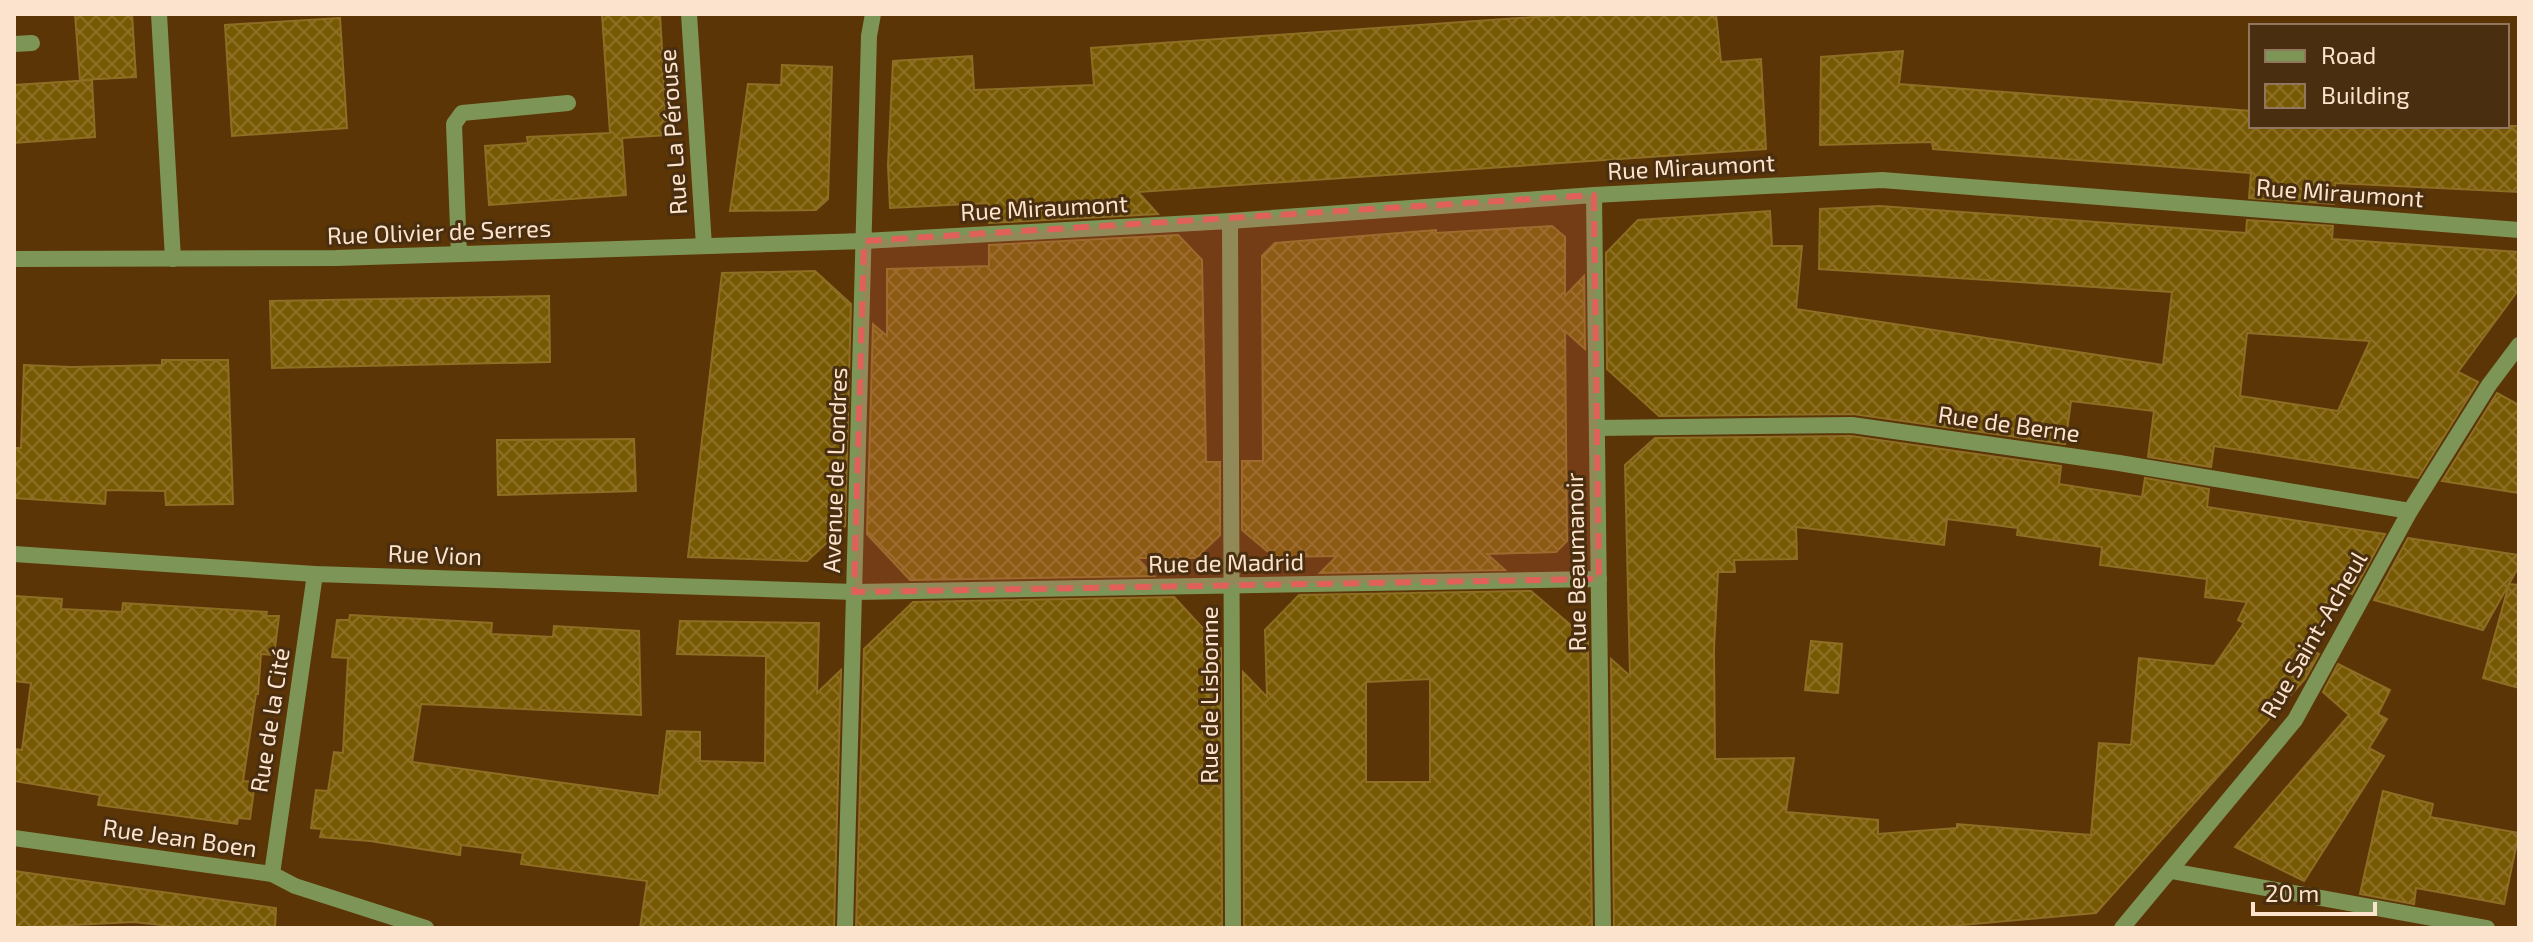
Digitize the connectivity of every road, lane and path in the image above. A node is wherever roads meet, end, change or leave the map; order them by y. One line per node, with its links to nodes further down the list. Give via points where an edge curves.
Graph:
1 (159, 14): 14 (street)
2 (689, 14): 11 (street, Rue La Pérouse)
3 (873, 14): 10 (street, Avenue de Londres)
4 (32, 43): 5 (street)
5 (14, 44)
6 (568, 103): 12 (street, via 462,113 454,124)
7 (1594, 195): 8 (street, Rue Miraumont); 9 (street, Rue Miraumont, via 1882,180); 16 (street, Rue Beaumanoir)
8 (1230, 221): 10 (street, Rue Miraumont); 21 (street, Rue de Lisbonne)
9 (2519, 230)
10 (864, 241): 11 (street, Rue Olivier de Serres); 22 (street, Avenue de Londres)
11 (704, 246): 12 (street, Rue Olivier de Serres)
12 (459, 254): 14 (street, Rue Olivier de Serres)
13 (14, 259): 14 (street, Rue Olivier de Serres)
14 (173, 259)
15 (2519, 345): 17 (street, Rue Saint-Acheul)
16 (1597, 428): 17 (street, Rue de Berne, via 1852,425); 20 (street, Rue Beaumanoir)
17 (2410, 511): 24 (street, Rue Saint-Acheul, via 2295,720)
18 (14, 554): 19 (street, Rue Vion)
19 (315, 574): 22 (street, Rue Vion); 25 (street, Rue de la Cité)
20 (1599, 579): 21 (street, Rue de Madrid); 29 (street, Rue Beaumanoir)
21 (1232, 586): 22 (street, Rue de Madrid); 28 (street, Rue de Lisbonne)
22 (854, 592): 27 (street, Avenue de Londres)
23 (14, 838): 25 (street, Rue Jean Boen)
24 (2171, 871): 30 (street, Rue Saint-Acheul); 31 (street)
25 (272, 874): 26 (street, Rue Jean Boen)
26 (426, 928)
27 (845, 928)
28 (1233, 928)
29 (1603, 928)
30 (2122, 928)
31 (2487, 928)

